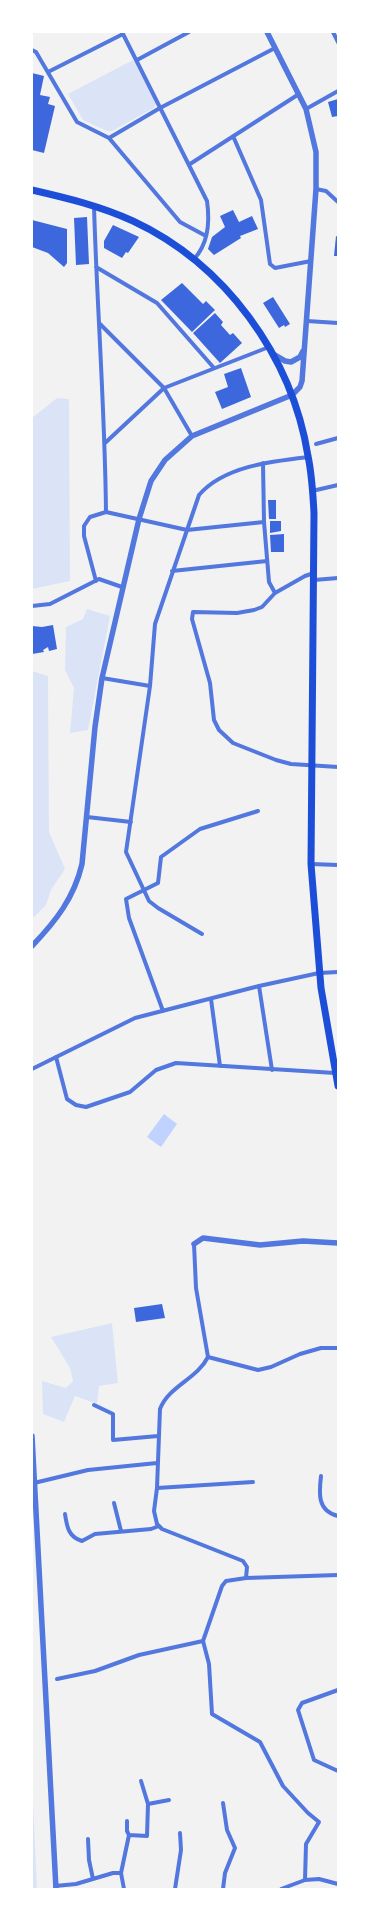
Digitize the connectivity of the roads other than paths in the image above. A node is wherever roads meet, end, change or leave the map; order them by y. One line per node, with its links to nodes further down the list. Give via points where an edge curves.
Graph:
1 (189, 32): 8 (street)
2 (267, 32): 6 (street)
3 (333, 32): 5 (street)
4 (122, 33): 8 (street); 9 (street)
5 (338, 42)
6 (275, 48): 11 (street); 12 (street)
7 (32, 50): 9 (street, via 36,52)
8 (137, 60): 12 (street)
9 (48, 72): 15 (street, via 77,122)
10 (338, 91): 13 (street)
11 (299, 94): 13 (street); 14 (street)
12 (160, 108): 15 (street); 16 (street)
13 (306, 109): 17 (street, via 316,152)
14 (234, 136): 16 (street); 23 (street, via 261,200 270,264 275,268)
15 (109, 138): 21 (street, via 180,222)
16 (190, 164): 21 (street, via 207,201 210,221)
17 (316, 189): 19 (street, via 326,191); 23 (street)
18 (32, 190): 20 (highway)
19 (338, 202)
20 (94, 205): 22 (highway, via 150,229); 24 (street)
21 (206, 236): 22 (street, via 200,253)
22 (194, 259): 29 (highway, via 235,299)
23 (311, 261): 25 (street)
24 (96, 267): 26 (street); 30 (street, via 157,303)
25 (307, 321): 27 (street); 28 (street)
26 (98, 323): 31 (street); 35 (street)
27 (338, 323)
28 (304, 349): 29 (street, via 300,358 291,362 284,361); 32 (street, via 302,381)
29 (270, 350): 30 (street); 32 (highway)
30 (214, 368): 31 (street)
31 (164, 388): 33 (street); 35 (street)
32 (292, 396): 33 (street); 37 (highway)
33 (192, 436): 42 (street, via 169,455 156,472 147,490)
34 (338, 438): 36 (street)
35 (105, 443): 41 (street)
36 (316, 444)
37 (309, 457): 38 (street); 40 (highway)
38 (263, 463): 43 (street); 44 (street, via 221,477 206,486 199,495)
39 (338, 485): 40 (street)
40 (312, 491): 47 (highway)
41 (106, 512): 42 (street); 49 (street, via 90,517 84,526 84,536)
42 (139, 519): 44 (street); 50 (street)
43 (264, 522): 44 (street); 45 (street)
44 (187, 530): 46 (street)
45 (267, 561): 46 (street); 51 (street, via 269,582)
46 (172, 570): 54 (street, via 155,624)
47 (314, 577): 48 (street); 51 (street, via 305,576); 55 (highway)
48 (338, 578)
49 (96, 580): 50 (street); 52 (street, via 50,604)
50 (122, 587): 53 (street)
51 (275, 593): 55 (street, via 262,608 237,613 193,612 192,619 210,683 214,720 219,730 233,743 276,760 291,764)
52 (32, 606)
53 (102, 678): 54 (street); 58 (street)
54 (150, 686): 59 (street)
55 (312, 764): 56 (street); 60 (highway)
56 (338, 767)
57 (258, 811): 62 (street, via 200,829 161,857 158,883)
58 (87, 817): 59 (street); 64 (street, via 82,864 76,886 63,910)
59 (131, 822): 62 (street, via 126,852)
60 (311, 864): 61 (street); 66 (highway)
61 (338, 865)
62 (143, 891): 63 (street, via 149,901 158,908); 69 (street, via 126,899 129,918)
63 (202, 934)
64 (32, 946)
65 (338, 972): 66 (street)
66 (319, 973): 67 (street); 74 (highway)
67 (259, 986): 68 (street); 73 (street)
68 (211, 999): 69 (street); 71 (street)
69 (163, 1011): 70 (street, via 135,1018)
70 (56, 1057): 71 (street, via 67,1099 76,1106 86,1107 130,1092 156,1070 176,1063); 72 (street)
71 (220, 1066): 73 (street)
72 (32, 1069)
73 (272, 1070): 74 (street)
74 (336, 1073): 75 (highway)
75 (338, 1086)
76 (338, 1243): 77 (street, via 303,1241 260,1244 202,1238)
77 (194, 1244): 79 (street, via 196,1288)
78 (338, 1348): 79 (street, via 321,1348 258,1370)
79 (208, 1357): 82 (street, via 204,1366 169,1393 164,1400 160,1409)
80 (94, 1405): 82 (street, via 113,1414 113,1440)
81 (32, 1436): 86 (street)
82 (158, 1436): 83 (street)
83 (157, 1464): 86 (street, via 88,1470); 87 (street)
84 (320, 1476): 90 (street, via 321,1506 325,1511)
85 (253, 1482): 87 (street)
86 (34, 1483): 112 (street)
87 (157, 1488): 91 (street, via 154,1510)
88 (114, 1503): 92 (street)
89 (65, 1514): 92 (street, via 67,1529 78,1540 82,1541 95,1534)
90 (338, 1516)
91 (158, 1526): 92 (street); 94 (street, via 243,1561 247,1567)
92 (122, 1532)
93 (338, 1575): 94 (street)
94 (246, 1578): 95 (street, via 226,1581 222,1586)
95 (203, 1641): 96 (street, via 139,1655 95,1671); 109 (street, via 208,1664 212,1714 260,1742 283,1786 319,1822 306,1844)
96 (57, 1679)
97 (338, 1690): 98 (street, via 302,1703 298,1710 314,1760)
98 (338, 1771)
99 (141, 1781): 102 (street)
100 (169, 1800): 102 (street)
101 (223, 1803): 115 (street, via 226,1830 235,1848)
102 (148, 1804): 105 (street, via 147,1836)
103 (127, 1821): 105 (street, via 126,1831)
104 (180, 1833): 114 (street, via 181,1850)
105 (129, 1835): 107 (street)
106 (88, 1839): 108 (street)
107 (121, 1873): 108 (street); 113 (street)
108 (93, 1879): 112 (street)
109 (305, 1880): 110 (street); 111 (street, via 319,1879)
110 (295, 1884): 116 (street); 117 (street)
111 (338, 1884)
112 (56, 1887)
113 (124, 1889)
114 (176, 1889)
115 (223, 1889)
116 (281, 1889)
117 (297, 1889)

